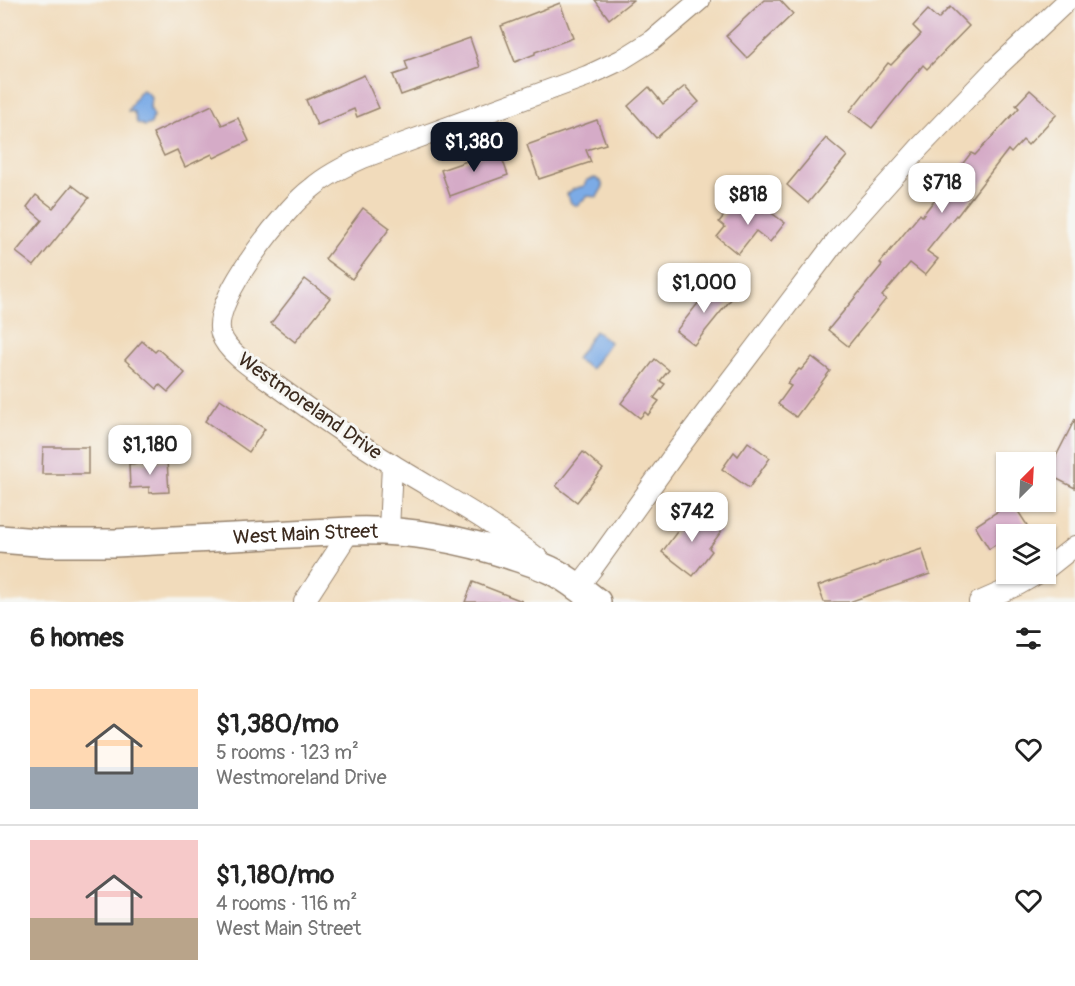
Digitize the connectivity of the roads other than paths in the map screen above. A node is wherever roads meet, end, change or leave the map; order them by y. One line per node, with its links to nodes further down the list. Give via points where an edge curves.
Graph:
1 (700, 0): 3 (street, Westmoreland Drive, via 653,39 587,76 336,171 291,207 244,269 220,319 225,343 328,423)
2 (1068, 0): 11 (street, via 920,147 837,241 592,569)
3 (392, 464): 5 (street); 9 (street, Westmoreland Drive, via 484,520)
4 (350, 531): 5 (main road, West Main Street); 6 (main road, West Main Street, via 115,543); 12 (street)
5 (389, 531): 9 (main road, West Main Street, via 478,545)
6 (0, 539)
7 (1075, 546): 8 (street)
8 (1056, 561)
9 (555, 572): 11 (main road, West Main Street)
10 (1020, 584): 13 (street)
11 (587, 594)
12 (304, 602)
13 (980, 602)

